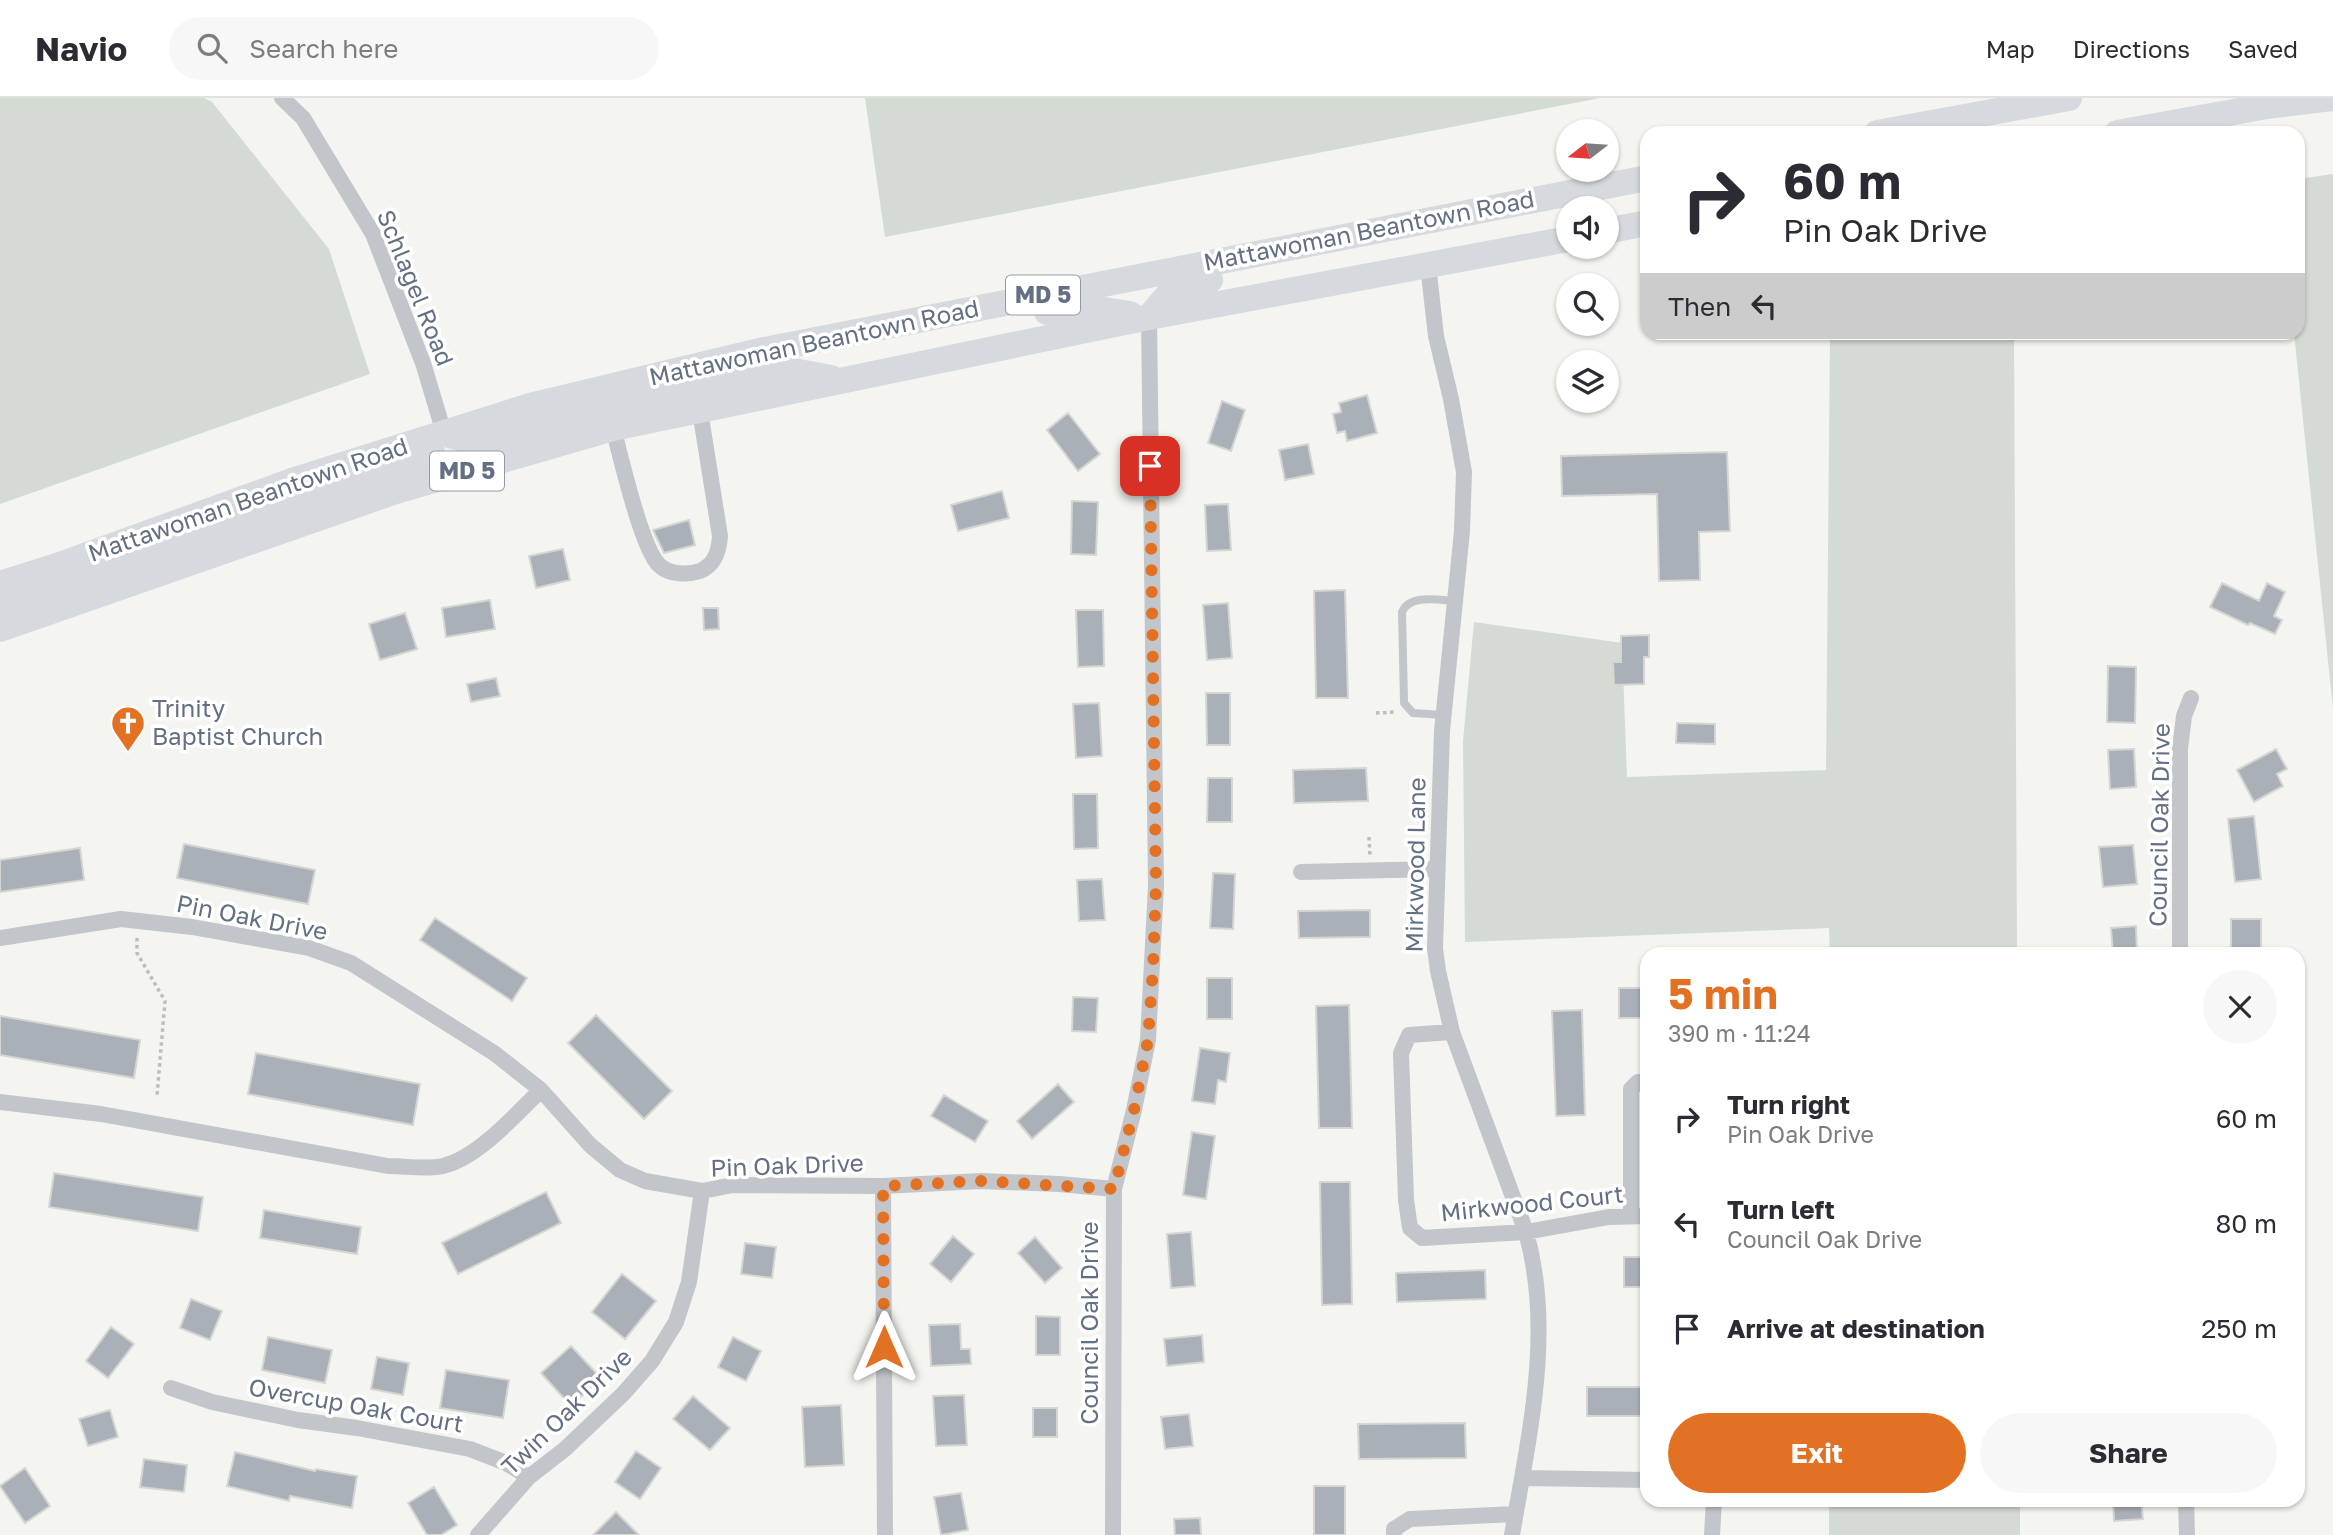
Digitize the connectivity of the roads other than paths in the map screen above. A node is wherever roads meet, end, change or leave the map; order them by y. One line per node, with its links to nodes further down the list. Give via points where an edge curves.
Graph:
1 (282, 98): 17 (street, Schlagel Road, via 303,118 373,234 423,362)
2 (2069, 98): 4 (highway)
3 (2332, 98): 5 (highway)
4 (1915, 126)
5 (2156, 126)
6 (1640, 179): 7 (highway, Mattawoman Beantown Road / MD 5)
7 (1554, 196): 12 (highway, via 1485,224 1175,288); 13 (highway, Mattawoman Beantown Road / MD 5)
8 (1640, 224): 9 (highway)
9 (1619, 228)
10 (1556, 241): 11 (highway, Mattawoman Beantown Road / MD 5)
11 (1428, 265): 12 (highway, Mattawoman Beantown Road / MD 5); 19 (street, Mirkwood Lane, via 1436,337 1464,472)
12 (1149, 317): 13 (highway, via 1079,306 890,342); 14 (highway, Mattawoman Beantown Road / MD 5); 33 (street, Council Oak Drive, via 1153,967 1148,1040)
13 (764, 350): 17 (highway, Mattawoman Beantown Road / MD 5, via 530,406)
14 (843, 381): 15 (highway, Mattawoman Beantown Road / MD 5); 17 (highway, via 788,370 475,442)
15 (700, 411): 16 (highway, Mattawoman Beantown Road / MD 5); 16 (street, via 720,536 716,557 692,574 673,572 653,556)
16 (613, 428): 21 (highway, Mattawoman Beantown Road / MD 5, via 396,491)
17 (444, 433): 18 (highway, Mattawoman Beantown Road / MD 5); 20 (highway, via 430,454 416,460)
18 (0, 584)
19 (1454, 601): 23 (street, Mirkwood Lane); 23 (lane, via 1412,601 1402,612 1404,703 1413,713)
20 (0, 610)
21 (0, 629)
22 (2191, 698): 27 (street, Council Oak Drive, via 2180,749)
23 (1443, 715): 24 (street, Mirkwood Lane)
24 (1437, 869): 25 (street); 28 (street, Mirkwood Lane, via 1437,971)
25 (1301, 872)
26 (0, 938): 30 (street, Pin Oak Drive, via 121,919 309,948 351,963 494,1053)
27 (2180, 947)
28 (1452, 1032): 36 (street, Mirkwood Lane); 36 (street, Mirkwood Court, via 1409,1035 1401,1053 1410,1228 1423,1238)
29 (1640, 1082): 35 (street, via 1631,1090)
30 (541, 1090): 31 (street, via 468,1154 444,1166 425,1167 388,1166 101,1114); 34 (street, Pin Oak Drive, via 590,1145 620,1170 645,1181)
31 (0, 1102)
32 (883, 1186): 33 (street, Pin Oak Drive, via 981,1181); 34 (street, Pin Oak Drive, via 733,1185); 45 (street)
33 (1114, 1189): 46 (street, Council Oak Drive)
34 (702, 1191): 38 (street, Twin Oak Drive, via 689,1282 676,1322 652,1361 623,1394)
35 (1639, 1216): 36 (street, Mirkwood Court)
36 (1526, 1232): 39 (street, Mirkwood Lane, via 1534,1262 1540,1328 1535,1401)
37 (171, 1388): 38 (street, Overcup Oak Court, via 285,1418 470,1449)
38 (529, 1478): 44 (street, Twin Oak Drive)
39 (1522, 1478): 40 (street); 43 (street, Mirkwood Lane)
40 (1640, 1480)
41 (1714, 1507): 49 (street)
42 (2186, 1507): 50 (street)
43 (1515, 1514): 47 (street, via 1410,1518 1394,1529); 48 (street, Mirkwood Lane)
44 (478, 1535)
45 (885, 1535)
46 (1113, 1535)
47 (1394, 1535)
48 (1512, 1535)
49 (1712, 1535)
50 (2187, 1535)

